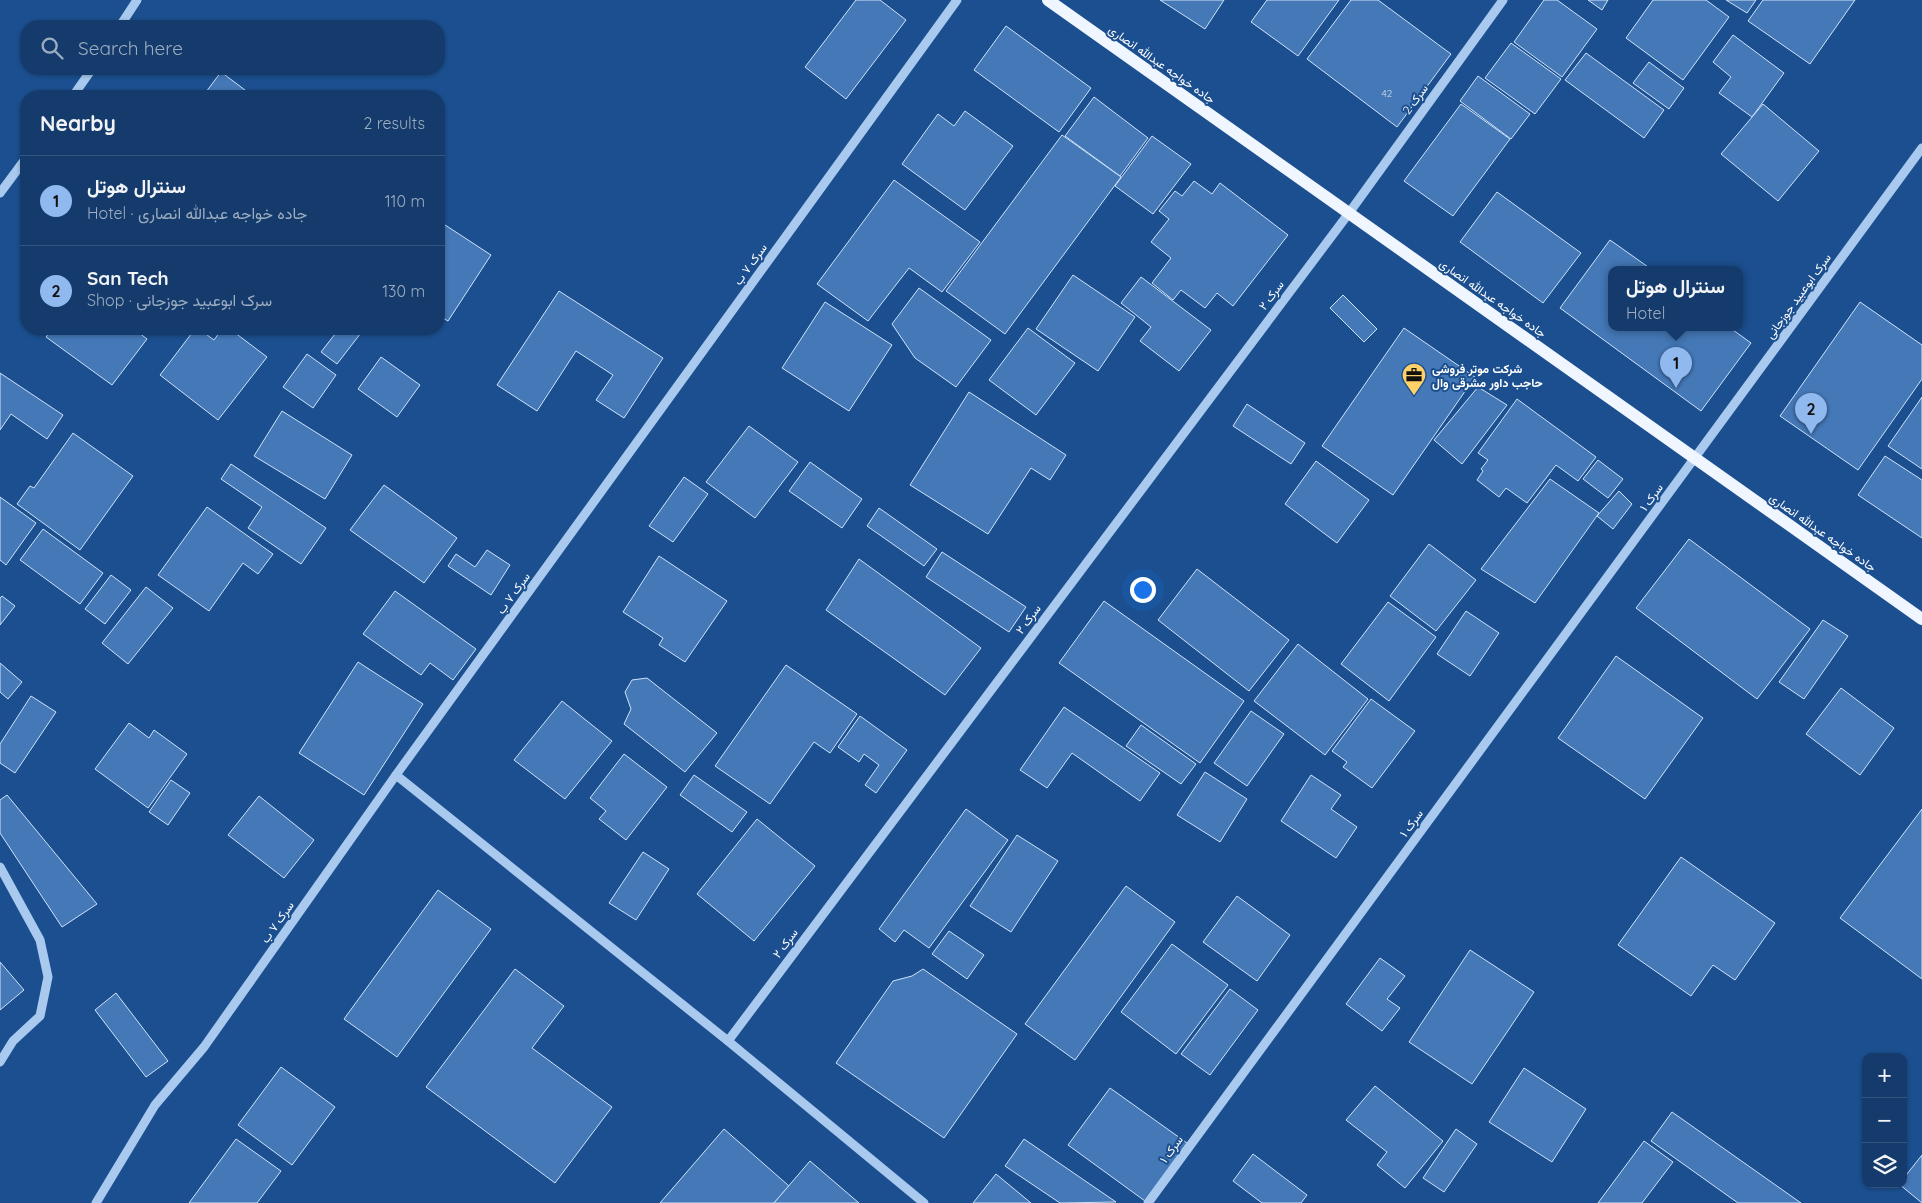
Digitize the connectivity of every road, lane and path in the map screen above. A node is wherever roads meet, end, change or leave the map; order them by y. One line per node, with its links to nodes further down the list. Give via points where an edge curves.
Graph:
1 (137, 0): 5 (street)
2 (956, 0): 14 (street, سرک ۷ ب)
3 (1048, 0): 11 (main road, جاده خواجه عبدالله انصاری)
4 (1503, 0): 11 (street, سرک 2)
5 (124, 20)
6 (88, 75): 7 (street)
7 (77, 90)
8 (1922, 148): 12 (street, سرک ابوعبید جوزجانی)
9 (20, 166): 10 (street)
10 (0, 193)
11 (1349, 213): 12 (main road, جاده خواجه عبدالله انصاری); 16 (street, سرک ۲)
12 (1695, 458): 13 (main road, جاده خواجه عبدالله انصاری); 20 (street, سرک ۱)
13 (1922, 618)
14 (396, 775): 16 (street); 18 (street, سرک ۷ ب, via 204,1047 155,1104)
15 (0, 867): 17 (street, via 40,940 48,977 40,1016 13,1041)
16 (728, 1041): 19 (street)
17 (0, 1062)
18 (96, 1203)
19 (924, 1203)
20 (1148, 1203)

